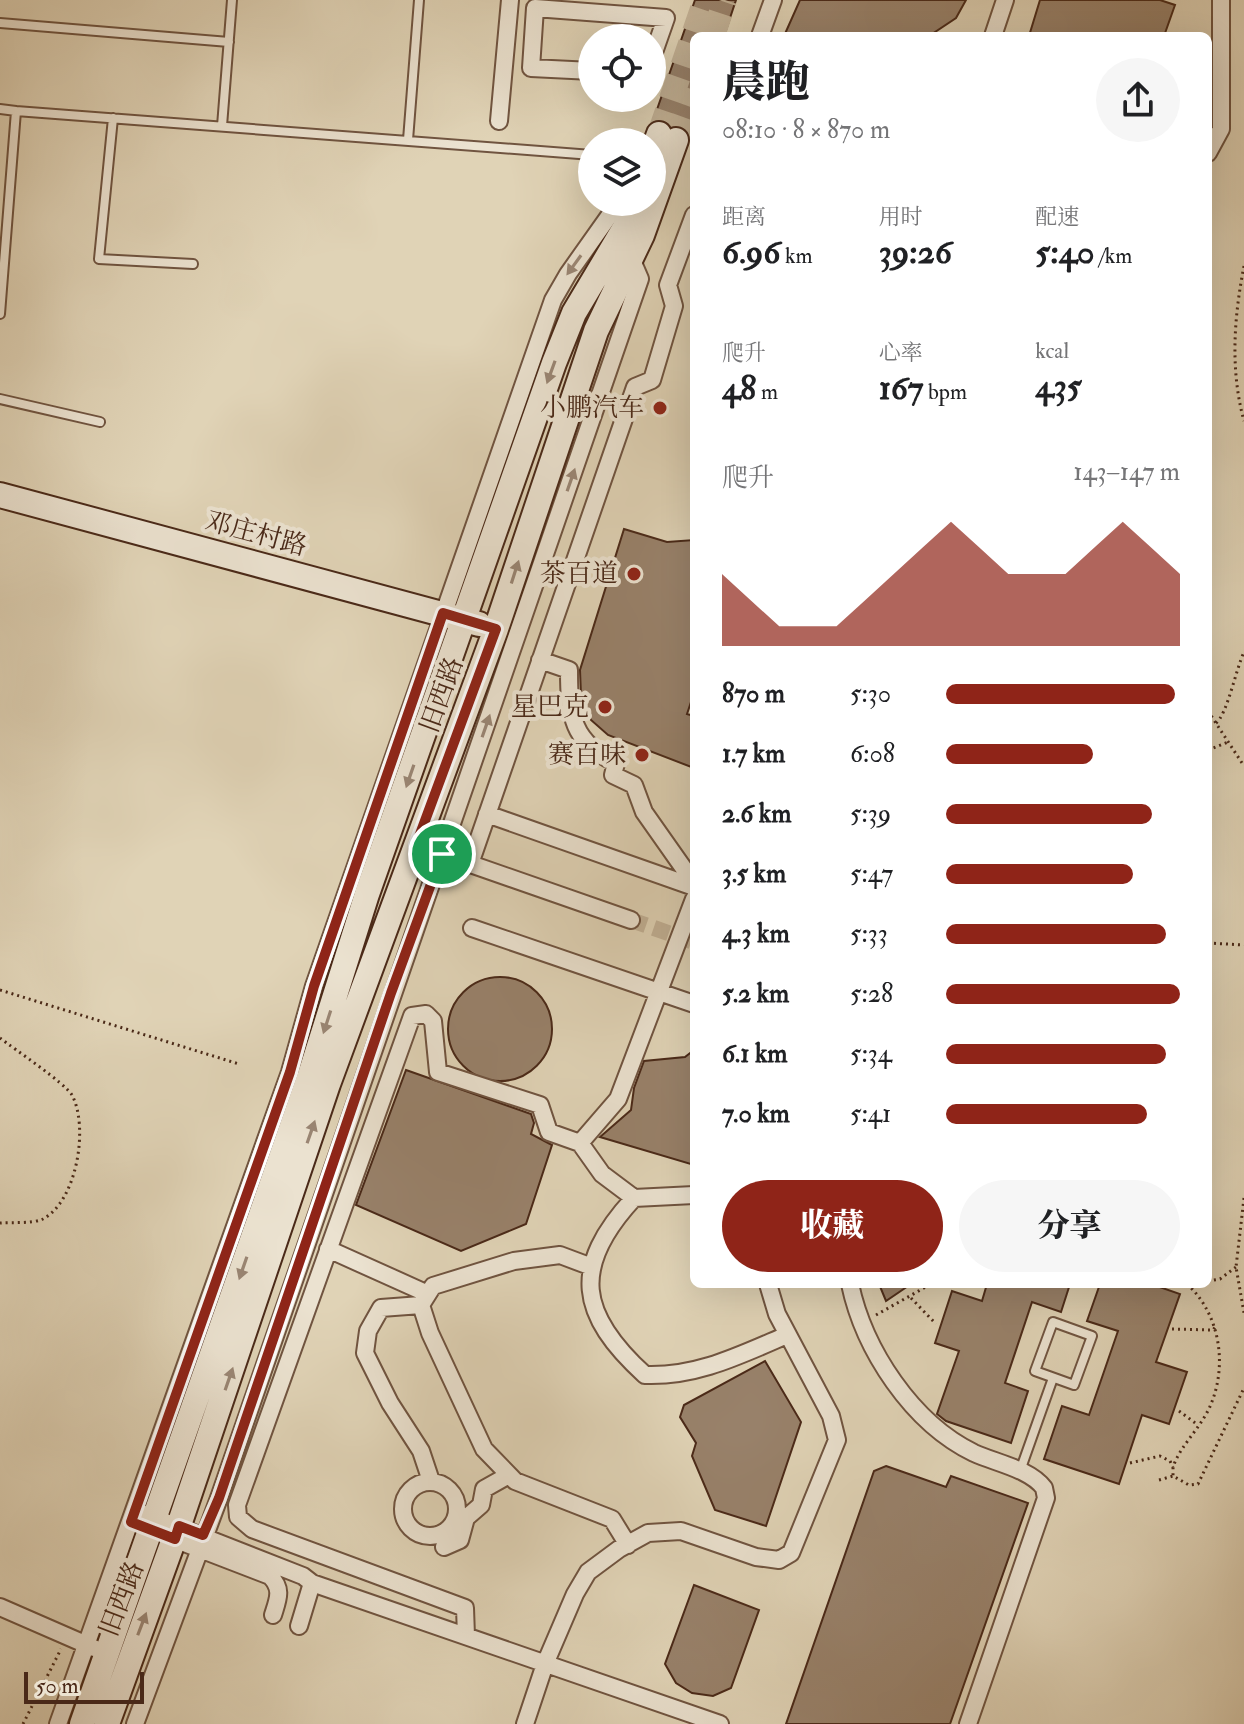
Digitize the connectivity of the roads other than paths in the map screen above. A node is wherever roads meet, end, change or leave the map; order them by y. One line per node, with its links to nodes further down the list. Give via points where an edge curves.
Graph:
1 (232, 0): 13 (lane)
2 (419, 0): 20 (lane)
3 (510, 0): 11 (street)
4 (773, 0): 9 (street)
5 (1005, 0): 10 (street)
6 (1221, 0): 21 (street, via 1221,129)
7 (0, 23): 13 (lane)
8 (664, 24): 12 (street, via 666,18 535,8)
9 (761, 32)
10 (994, 32)
11 (507, 33): 12 (street); 18 (street)
12 (533, 35): 14 (street, via 531,68)
13 (229, 42): 19 (lane)
14 (578, 70)
15 (0, 109): 16 (lane)
16 (16, 111): 17 (lane); 29 (lane)
17 (113, 118): 19 (lane); 28 (lane, via 99,259)
18 (499, 121)
19 (222, 126): 20 (lane)
20 (408, 140): 22 (lane)
21 (1212, 146)
22 (578, 154)
23 (609, 216): 33 (street, one-way to 33, via 553,300)
24 (629, 216): 33 (main road, 旧西路, one-way to 33, via 567,328)
25 (642, 216): 27 (main road, 旧西路)
26 (690, 226): 35 (street, via 668,285 674,306 652,380 635,387)
27 (631, 258): 34 (main road, 旧西路, one-way to 27, via 596,331); 38 (street, one-way to 27, via 640,279)
28 (193, 264)
29 (0, 314)
30 (0, 399): 31 (lane)
31 (100, 422)
32 (0, 495): 33 (main road, 邓庄村路)
33 (454, 616): 34 (main road, 邓庄村路); 60 (main road, 旧西路, one-way to 60, via 309,1078 222,1328)
34 (496, 629): 37 (main road, 旧西路)
35 (540, 660): 36 (street); 40 (street, via 569,670 575,728 590,751 616,763 613,775 634,785 644,812)
36 (487, 814): 39 (street); 41 (street)
37 (416, 845): 38 (street); 62 (main road, 旧西路, one-way to 37, via 328,1084)
38 (442, 854): 39 (street); 63 (street)
39 (470, 864): 43 (street)
40 (690, 879)
41 (690, 884)
42 (690, 910): 45 (street)
43 (631, 920)
44 (472, 928): 45 (street)
45 (659, 992): 46 (street); 47 (street, via 618,1099)
46 (690, 1003)
47 (580, 1143): 49 (street, via 602,1174); 50 (street, via 549,1132 540,1105 438,1072 433,1021 426,1014 412,1016)
48 (690, 1195): 49 (street)
49 (634, 1198): 51 (street, via 602,1241)
50 (328, 1249): 54 (street); 70 (street, via 254,1453 238,1517 252,1529 465,1608)
51 (592, 1267): 54 (street, via 560,1255 514,1261 433,1286); 55 (street, via 594,1313 616,1349 645,1375 707,1368)
52 (769, 1288): 55 (street)
53 (851, 1288): 57 (street, via 861,1321 888,1371 934,1426 953,1443)
54 (425, 1299): 58 (street, via 430,1333 484,1449); 59 (street, via 381,1308 368,1331 365,1353 421,1451)
55 (787, 1335): 64 (street, via 831,1416 837,1440 791,1553 779,1560 756,1557 681,1531 648,1533)
56 (1053, 1378): 56 (lane, via 1074,1385 1092,1336 1053,1322 1035,1371); 57 (lane)
57 (1020, 1472): 79 (street, via 1039,1481 1046,1498)
58 (509, 1475): 61 (street, via 484,1489 481,1505); 64 (street, via 612,1519)
59 (431, 1481): 61 (street, via 455,1497); 61 (street, via 405,1497 407,1522 428,1536)
60 (141, 1519): 62 (street); 71 (main road, 旧西路)
61 (458, 1526): 65 (street, via 460,1540)
62 (177, 1532): 63 (street); 71 (main road, 旧西路, one-way to 62)
63 (200, 1541): 66 (street, via 291,1568); 68 (street, via 278,1583); 76 (street)
64 (628, 1545): 72 (street, via 588,1572)
65 (444, 1547)
66 (312, 1583): 69 (street); 70 (street)
67 (0, 1607): 71 (street)
68 (273, 1615)
69 (299, 1626)
70 (466, 1636): 72 (street)
71 (98, 1650): 73 (street); 74 (main road, 旧西路); 75 (main road, 旧西路)
72 (545, 1664): 77 (street); 78 (street)
73 (58, 1724)
74 (82, 1724)
75 (107, 1724)
76 (135, 1724)
77 (525, 1724)
78 (720, 1724)
79 (968, 1724)

